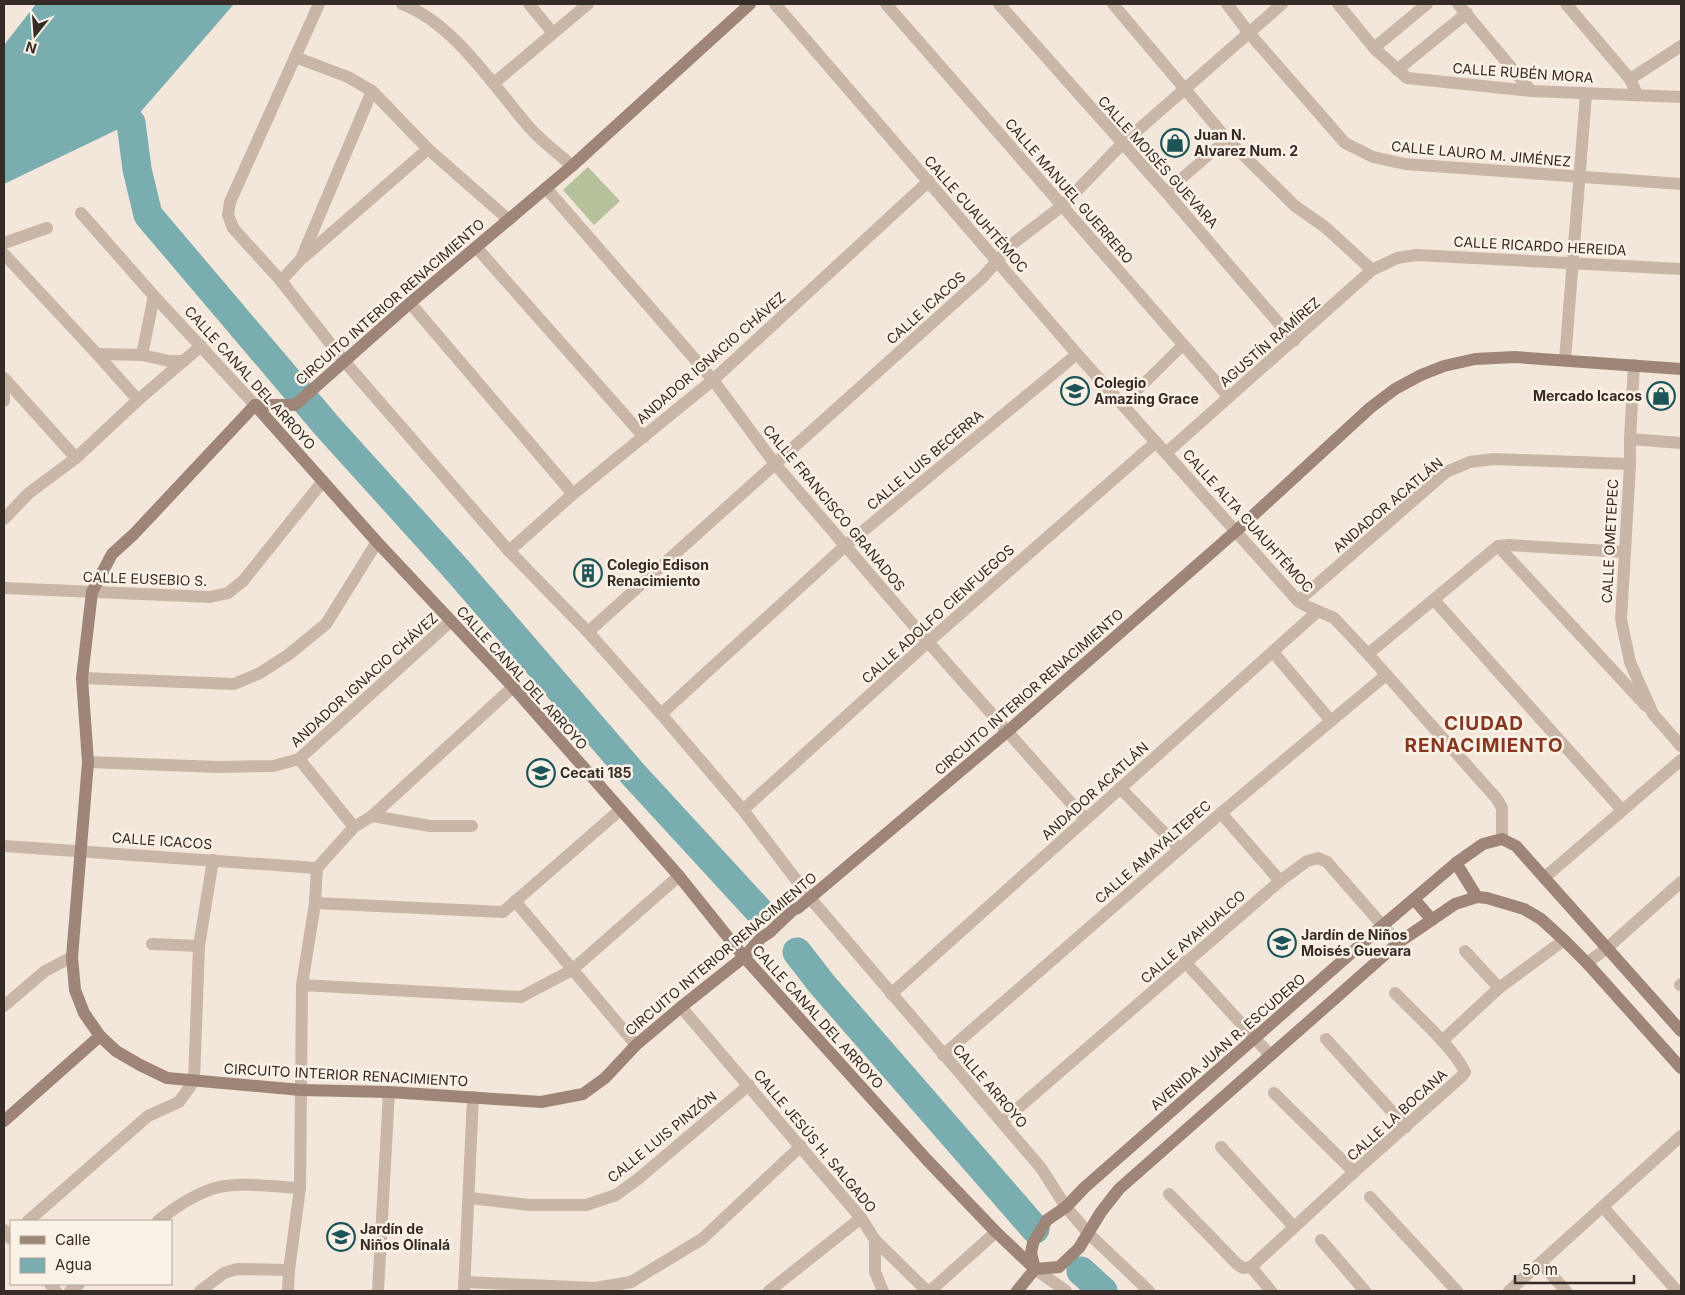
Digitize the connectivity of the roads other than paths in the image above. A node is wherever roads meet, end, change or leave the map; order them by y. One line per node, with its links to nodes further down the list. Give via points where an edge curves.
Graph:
1 (319, 4): 20 (street)
2 (402, 4): 23 (street, via 431,20)
3 (529, 4): 16 (street)
4 (588, 4): 16 (street)
5 (750, 4): 33 (main road, CIRCUITO INTERIOR RENACIMIENTO)
6 (775, 4): 35 (street, CALLE CUAUHTÉMOC)
7 (999, 4): 31 (street, CALLE MOISÉS GUEVARA)
8 (1113, 4): 24 (street)
9 (1227, 4): 17 (street, CALLE LAURO M. JIMÉNEZ)
10 (1282, 4): 17 (street, CALLE ICACOS)
11 (1338, 4): 19 (street, CALLE RUBÉN MORA)
12 (1428, 4): 19 (street)
13 (1566, 4): 22 (street)
14 (891, 6): 39 (street, CALLE MANUEL GUERRERO)
15 (1462, 8): 21 (street); 25 (street)
16 (553, 32): 23 (street)
17 (1250, 33): 24 (street, CALLE ICACOS); 34 (street, CALLE LAURO M. JIMÉNEZ, via 1345,143 1373,157 1405,164)
18 (1681, 46): 22 (street)
19 (1374, 48): 21 (street, CALLE RUBÉN MORA)
20 (295, 57): 26 (street, via 348,77); 52 (street, via 230,202 228,215 233,228)
21 (1397, 70): 25 (street, CALLE RUBÉN MORA, via 1407,78 1417,80)
22 (1630, 80): 28 (street)
23 (494, 83): 33 (street, via 530,128)
24 (1184, 89): 30 (street); 31 (street, CALLE ICACOS)
25 (1531, 91): 27 (street, CALLE RUBÉN MORA)
26 (372, 92): 32 (street); 47 (street)
27 (1586, 94): 28 (street, CALLE RUBÉN MORA); 34 (street)
28 (1637, 94): 29 (street, CALLE RUBÉN MORA)
29 (1681, 96)
30 (1228, 139): 38 (street); 51 (street, via 1295,206 1325,227)
31 (1122, 144): 38 (street, CALLE MOISÉS GUEVARA); 39 (street, CALLE ICACOS)
32 (428, 148): 41 (street); 47 (street)
33 (572, 166): 37 (main road, CIRCUITO INTERIOR RENACIMIENTO)
34 (1580, 178): 36 (street, CALLE LAURO M. JIMÉNEZ); 49 (street)
35 (929, 181): 48 (street, CALLE CUAUHTÉMOC); 66 (street, ANDADOR IGNACIO CHÁVEZ)
36 (1681, 184)
37 (546, 188): 41 (main road, CIRCUITO INTERIOR RENACIMIENTO); 66 (street, CALLE FRANCISCO GRANADOS)
38 (1166, 192): 55 (street, CALLE MOISÉS GUEVARA)
39 (1062, 206): 48 (street, CALLE ICACOS, via 1011,245); 56 (street, CALLE MANUEL GUERRERO)
40 (81, 213): 53 (street, CALLE CANAL DEL ARROYO)
41 (509, 220): 44 (main road, CIRCUITO INTERIOR RENACIMIENTO)
42 (47, 228): 43 (street)
43 (4, 243)
44 (476, 247): 54 (main road, CIRCUITO INTERIOR RENACIMIENTO); 73 (street)
45 (4, 254): 58 (street)
46 (1397, 258): 49 (street, CALLE RICARDO HEREIDA, via 1416,255); 51 (street, AGUSTÍN RAMÍREZ)
47 (302, 259): 52 (street)
48 (997, 261): 59 (street, CALLE CUAUHTÉMOC); 79 (street, CALLE ICACOS, via 983,278)
49 (1573, 262): 50 (street, CALLE RICARDO HEREIDA); 61 (street)
50 (1681, 269)
51 (1372, 270): 55 (street, AGUSTÍN RAMÍREZ)
52 (281, 281): 63 (street)
53 (154, 296): 57 (street, CALLE CANAL DEL ARROYO); 60 (street)
54 (410, 303): 63 (main road, CIRCUITO INTERIOR RENACIMIENTO); 82 (street)
55 (1294, 341): 68 (street, AGUSTÍN RAMÍREZ)
56 (1183, 345): 68 (street, CALLE MANUEL GUERRERO); 71 (street)
57 (201, 346): 62 (street); 72 (street, CALLE CANAL DEL ARROYO)
58 (97, 354): 60 (street); 69 (street)
59 (1077, 354): 71 (street, CALLE CUAUHTÉMOC); 86 (street, CALLE LUIS BECERRA)
60 (142, 355): 62 (street)
61 (1565, 360): 64 (main road, CIRCUITO INTERIOR RENACIMIENTO); 84 (main road, CIRCUITO INTERIOR RENACIMIENTO, via 1475,359 1421,375 1370,408)
62 (184, 361): 69 (street)
63 (344, 361): 72 (main road, CIRCUITO INTERIOR RENACIMIENTO, via 296,405); 88 (street)
64 (1634, 365): 65 (main road, CIRCUITO INTERIOR RENACIMIENTO); 74 (street, CALLE OMETEPEC)
65 (1681, 369)
66 (713, 380): 73 (street, ANDADOR IGNACIO CHÁVEZ); 79 (street, CALLE FRANCISCO GRANADOS)
67 (6, 386): 70 (street); 78 (street)
68 (1229, 397): 77 (street, AGUSTÍN RAMÍREZ)
69 (138, 400): 78 (street)
70 (4, 401)
71 (1123, 404): 75 (street, CALLE CUAUHTÉMOC)
72 (255, 405): 81 (main road, CALLE CANAL DEL ARROYO); 91 (main road, CIRCUITO INTERIOR RENACIMIENTO, via 112,554)
73 (644, 437): 82 (street, ANDADOR IGNACIO CHÁVEZ)
74 (1630, 439): 76 (street); 80 (street, CALLE OMETEPEC)
75 (1156, 442): 77 (street, CALLE ALTA CUAUHTÉMOC); 97 (street, CALLE ADOLFO CIENFUEGOS)
76 (1681, 443)
77 (1166, 454): 84 (street, CALLE ALTA CUAUHTÉMOC)
78 (76, 458): 83 (street, via 29,494)
79 (775, 464): 86 (street, CALLE FRANCISCO GRANADOS); 96 (street, CALLE ICACOS)
80 (1630, 464): 89 (street, CALLE OMETEPEC); 93 (street, ANDADOR ACATLÁN, via 1494,459 1470,462 1446,472)
81 (323, 481): 85 (main road, CALLE CANAL DEL ARROYO); 91 (street, CALLE EUSEBIO S., via 243,581 228,593 210,597)
82 (573, 494): 88 (street, ANDADOR IGNACIO CHÁVEZ)
83 (4, 519)
84 (1236, 531): 93 (street, CALLE ALTA CUAUHTÉMOC); 106 (main road, CIRCUITO INTERIOR RENACIMIENTO)
85 (377, 542): 95 (main road, CALLE CANAL DEL ARROYO); 101 (street, via 326,624 260,674 234,684)
86 (845, 546): 97 (street, CALLE FRANCISCO GRANADOS); 103 (street, CALLE LUIS BECERRA)
87 (1498, 546): 89 (street); 92 (street); 104 (street, CALLE OMETEPEC)
88 (509, 551): 96 (street)
89 (1626, 552): 104 (street, CALLE OMETEPEC, via 1621,619 1630,662)
90 (4, 588): 91 (street, CALLE EUSEBIO S.)
91 (92, 592): 101 (main road, CIRCUITO INTERIOR RENACIMIENTO)
92 (1434, 600): 99 (street); 114 (street)
93 (1298, 601): 94 (street, CALLE ALTA CUAUHTÉMOC)
94 (1318, 611): 98 (street, ANDADOR ACATLÁN); 99 (street, CALLE ALTA CUAUHTÉMOC, via 1334,618)
95 (451, 622): 102 (main road, CALLE CANAL DEL ARROYO); 108 (street, ANDADOR IGNACIO CHÁVEZ)
96 (588, 632): 103 (street)
97 (928, 642): 106 (street, CALLE FRANCISCO GRANADOS); 113 (street, CALLE ADOLFO CIENFUEGOS)
98 (1273, 652): 105 (street); 111 (street, ANDADOR ACATLÁN)
99 (1368, 654): 100 (street, CALLE ALTA CUAUHTÉMOC)
100 (1386, 675): 105 (street, CALLE AMAYALTEPEC); 120 (street, CALLE ALTA CUAUHTÉMOC, via 1497,799 1502,808)
101 (82, 678): 110 (main road, CIRCUITO INTERIOR RENACIMIENTO)
102 (513, 687): 112 (main road, CALLE CANAL DEL ARROYO); 116 (street)
103 (661, 714): 113 (street)
104 (1653, 714): 107 (street, CALLE OMETEPEC)
105 (1331, 721): 115 (street, CALLE AMAYALTEPEC)
106 (1008, 732): 117 (street, CALLE FRANCISCO GRANADOS); 132 (main road, CIRCUITO INTERIOR RENACIMIENTO)
107 (1681, 746)
108 (299, 759): 110 (street, ANDADOR IGNACIO CHÁVEZ, via 273,766 218,767); 119 (street)
109 (1681, 760): 114 (street)
110 (88, 762): 123 (main road, CIRCUITO INTERIOR RENACIMIENTO)
111 (1120, 788): 117 (street, ANDADOR ACATLÁN); 122 (street)
112 (620, 810): 127 (main road, CALLE CANAL DEL ARROYO); 134 (street)
113 (743, 810): 132 (street)
114 (1622, 810): 128 (street)
115 (1221, 813): 122 (street, CALLE AMAYALTEPEC); 129 (street)
116 (372, 816): 118 (street, via 430,826); 119 (street)
117 (1085, 819): 152 (street, ANDADOR ACATLÁN)
118 (472, 826)
119 (354, 827): 126 (street)
120 (1502, 839): 125 (main road, AVENIDA JUAN R. ESCUDERO, via 1483,844); 128 (main road, via 1516,846)
121 (4, 846): 123 (street, CALLE ICACOS)
122 (1180, 849): 161 (street, CALLE AMAYALTEPEC)
123 (80, 850): 124 (street, CALLE ICACOS); 145 (main road, CIRCUITO INTERIOR RENACIMIENTO)
124 (213, 860): 126 (street, CALLE ICACOS); 141 (street)
125 (1456, 863): 131 (main road); 133 (main road, AVENIDA JUAN R. ESCUDERO)
126 (317, 868): 135 (street)
127 (679, 876): 144 (main road, CALLE CANAL DEL ARROYO); 148 (street)
128 (1544, 878): 142 (main road)
129 (1280, 881): 137 (street, CALLE AYAHUALCO, via 1307,861 1318,858 1327,862); 146 (street, CALLE AYAHUALCO)
130 (1681, 882): 142 (street)
131 (1477, 896): 136 (main road, via 1455,904); 138 (main road, via 1524,909 1541,919)
132 (810, 898): 144 (main road, CIRCUITO INTERIOR RENACIMIENTO); 152 (street, CALLE ARROYO)
133 (1414, 899): 136 (main road); 137 (main road, AVENIDA JUAN R. ESCUDERO)
134 (515, 901): 135 (street, via 503,912); 148 (street)
135 (315, 903): 149 (street)
136 (1432, 920): 139 (main road)
137 (1382, 926): 139 (street, CALLE AYAHUALCO); 157 (main road, AVENIDA JUAN R. ESCUDERO)
138 (1564, 940): 147 (main road); 150 (street)
139 (1398, 943): 162 (main road)
140 (152, 944): 141 (street)
141 (199, 946): 164 (street)
142 (1607, 948): 147 (street); 155 (main road)
143 (1466, 951): 150 (street)
144 (744, 956): 154 (main road, CIRCUITO INTERIOR RENACIMIENTO); 187 (main road, CALLE CANAL DEL ARROYO)
145 (72, 958): 153 (street, via 45,971); 156 (main road, CIRCUITO INTERIOR RENACIMIENTO, via 75,990 84,1013)
146 (1186, 962): 157 (street); 171 (street, CALLE AYAHUALCO)
147 (1587, 963): 163 (main road)
148 (572, 970): 149 (street, via 521,998); 160 (street)
149 (302, 986): 166 (street)
150 (1498, 988): 159 (street)
151 (1395, 993): 159 (street)
152 (891, 994): 161 (street, CALLE ARROYO)
153 (4, 1006)
154 (681, 1007): 160 (main road, CIRCUITO INTERIOR RENACIMIENTO); 165 (street, CALLE JESÚS H. SALGADO)
155 (1681, 1031)
156 (100, 1036): 164 (main road, CIRCUITO INTERIOR RENACIMIENTO, via 116,1051 167,1078); 170 (main road)
157 (1255, 1039): 162 (street); 181 (main road, AVENIDA JUAN R. ESCUDERO)
158 (1326, 1039): 172 (street)
159 (1442, 1041): 172 (street, CALLE LA BOCANA, via 1465,1072)
160 (636, 1045): 169 (main road, CIRCUITO INTERIOR RENACIMIENTO, via 605,1078 583,1094 541,1102)
161 (943, 1055): 171 (street, CALLE ARROYO)
162 (1270, 1055): 188 (main road, via 1119,1189)
163 (1681, 1068)
164 (194, 1081): 166 (main road, CIRCUITO INTERIOR RENACIMIENTO); 184 (street, via 179,1102 148,1116)
165 (749, 1085): 174 (street, CALLE JESÚS H. SALGADO); 180 (street, CALLE LUIS PINZÓN, via 616,1195 586,1204 529,1206)
166 (301, 1090): 167 (main road, CIRCUITO INTERIOR RENACIMIENTO); 177 (street)
167 (389, 1092): 169 (main road, CIRCUITO INTERIOR RENACIMIENTO); 200 (street)
168 (1274, 1093): 176 (street)
169 (473, 1097): 180 (street)
170 (4, 1121)
171 (1002, 1122): 181 (street, CALLE ARROYO, via 1041,1168)
172 (1406, 1127): 176 (street, CALLE LA BOCANA)
173 (1681, 1136): 182 (street)
174 (801, 1146): 183 (street, CALLE JESÚS H. SALGADO); 197 (street, via 702,1239 631,1282 596,1288)
175 (1221, 1147): 186 (street)
176 (1354, 1172): 186 (street, CALLE LA BOCANA)
177 (300, 1188): 185 (street, via 239,1185 216,1188 192,1197); 194 (street)
178 (1169, 1194): 192 (street, via 1237,1264)
179 (1370, 1197): 209 (street)
180 (470, 1198): 196 (street)
181 (1066, 1207): 188 (street, CALLE ARROYO); 193 (main road, AVENIDA JUAN R. ESCUDERO, via 1047,1220 1033,1242)
182 (1602, 1207): 191 (street); 212 (street)
183 (861, 1218): 189 (street, CALLE JESÚS H. SALGADO); 195 (street)
184 (29, 1220)
185 (159, 1220)
186 (1294, 1227): 192 (street, CALLE LA BOCANA)
187 (996, 1232): 193 (main road, CALLE CANAL DEL ARROYO); 203 (street)
188 (1089, 1234): 193 (main road, via 1059,1267); 206 (street, CALLE ARROYO)
189 (874, 1240): 202 (street, via 875,1272); 203 (street, CALLE JESÚS H. SALGADO)
190 (1321, 1240): 208 (street)
191 (1541, 1263): 210 (street); 211 (street)
192 (1247, 1267): 207 (street)
193 (1034, 1269): 204 (main road); 205 (street, CALLE CANAL DEL ARROYO)
194 (289, 1270): 198 (street, via 237,1269 224,1273); 199 (street)
195 (786, 1286): 201 (street)
196 (464, 1287): 197 (street)
197 (520, 1288)
198 (200, 1291)
199 (288, 1291)
200 (378, 1291)
201 (769, 1291)
202 (883, 1291)
203 (929, 1291)
204 (1017, 1291)
205 (1066, 1291)
206 (1149, 1291)
207 (1271, 1291)
208 (1365, 1291)
209 (1457, 1291)
210 (1509, 1291)
211 (1566, 1291)
212 (1677, 1291)

